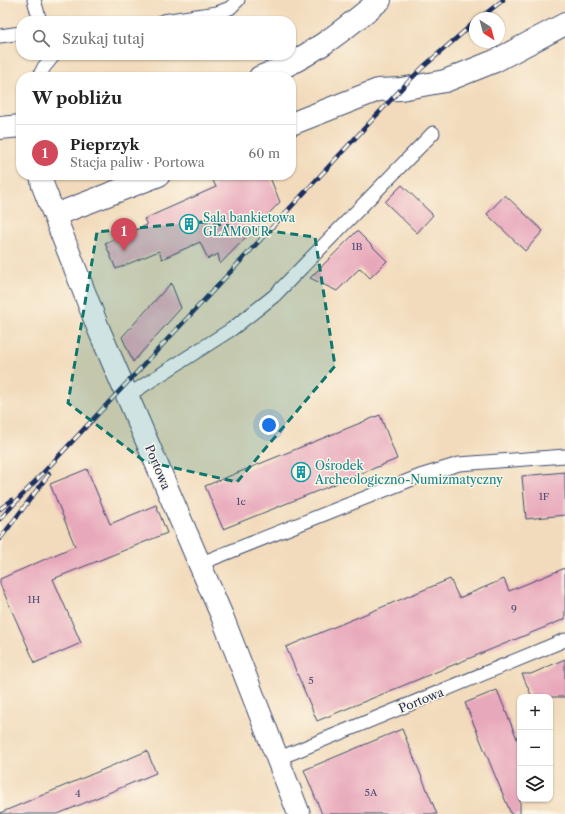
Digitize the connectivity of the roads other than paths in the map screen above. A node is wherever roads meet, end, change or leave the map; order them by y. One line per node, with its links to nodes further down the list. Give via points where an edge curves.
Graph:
1 (34, 0): 4 (lane)
2 (238, 0): 5 (lane, via 230,8)
3 (380, 0): 11 (street, via 312,52)
4 (39, 16)
5 (197, 16)
6 (565, 24): 14 (street, via 495,60 445,81 401,89 378,90)
7 (16, 34): 8 (lane)
8 (0, 36)
9 (50, 60): 12 (lane)
10 (295, 60): 13 (street)
11 (296, 60)
12 (42, 72)
13 (270, 72)
14 (296, 122)
15 (16, 126): 16 (street)
16 (0, 128)
17 (433, 133): 21 (lane, via 274,296 232,329)
18 (42, 180): 20 (street, Portowa)
19 (146, 180): 20 (street)
20 (55, 215): 21 (street, Portowa)
21 (127, 396): 23 (street, Portowa)
22 (565, 456): 23 (lane, via 459,464 420,476)
23 (199, 564): 25 (street, Portowa, via 222,616)
24 (565, 640): 25 (lane, Portowa)
25 (277, 759): 26 (street, Portowa)
26 (299, 814)

